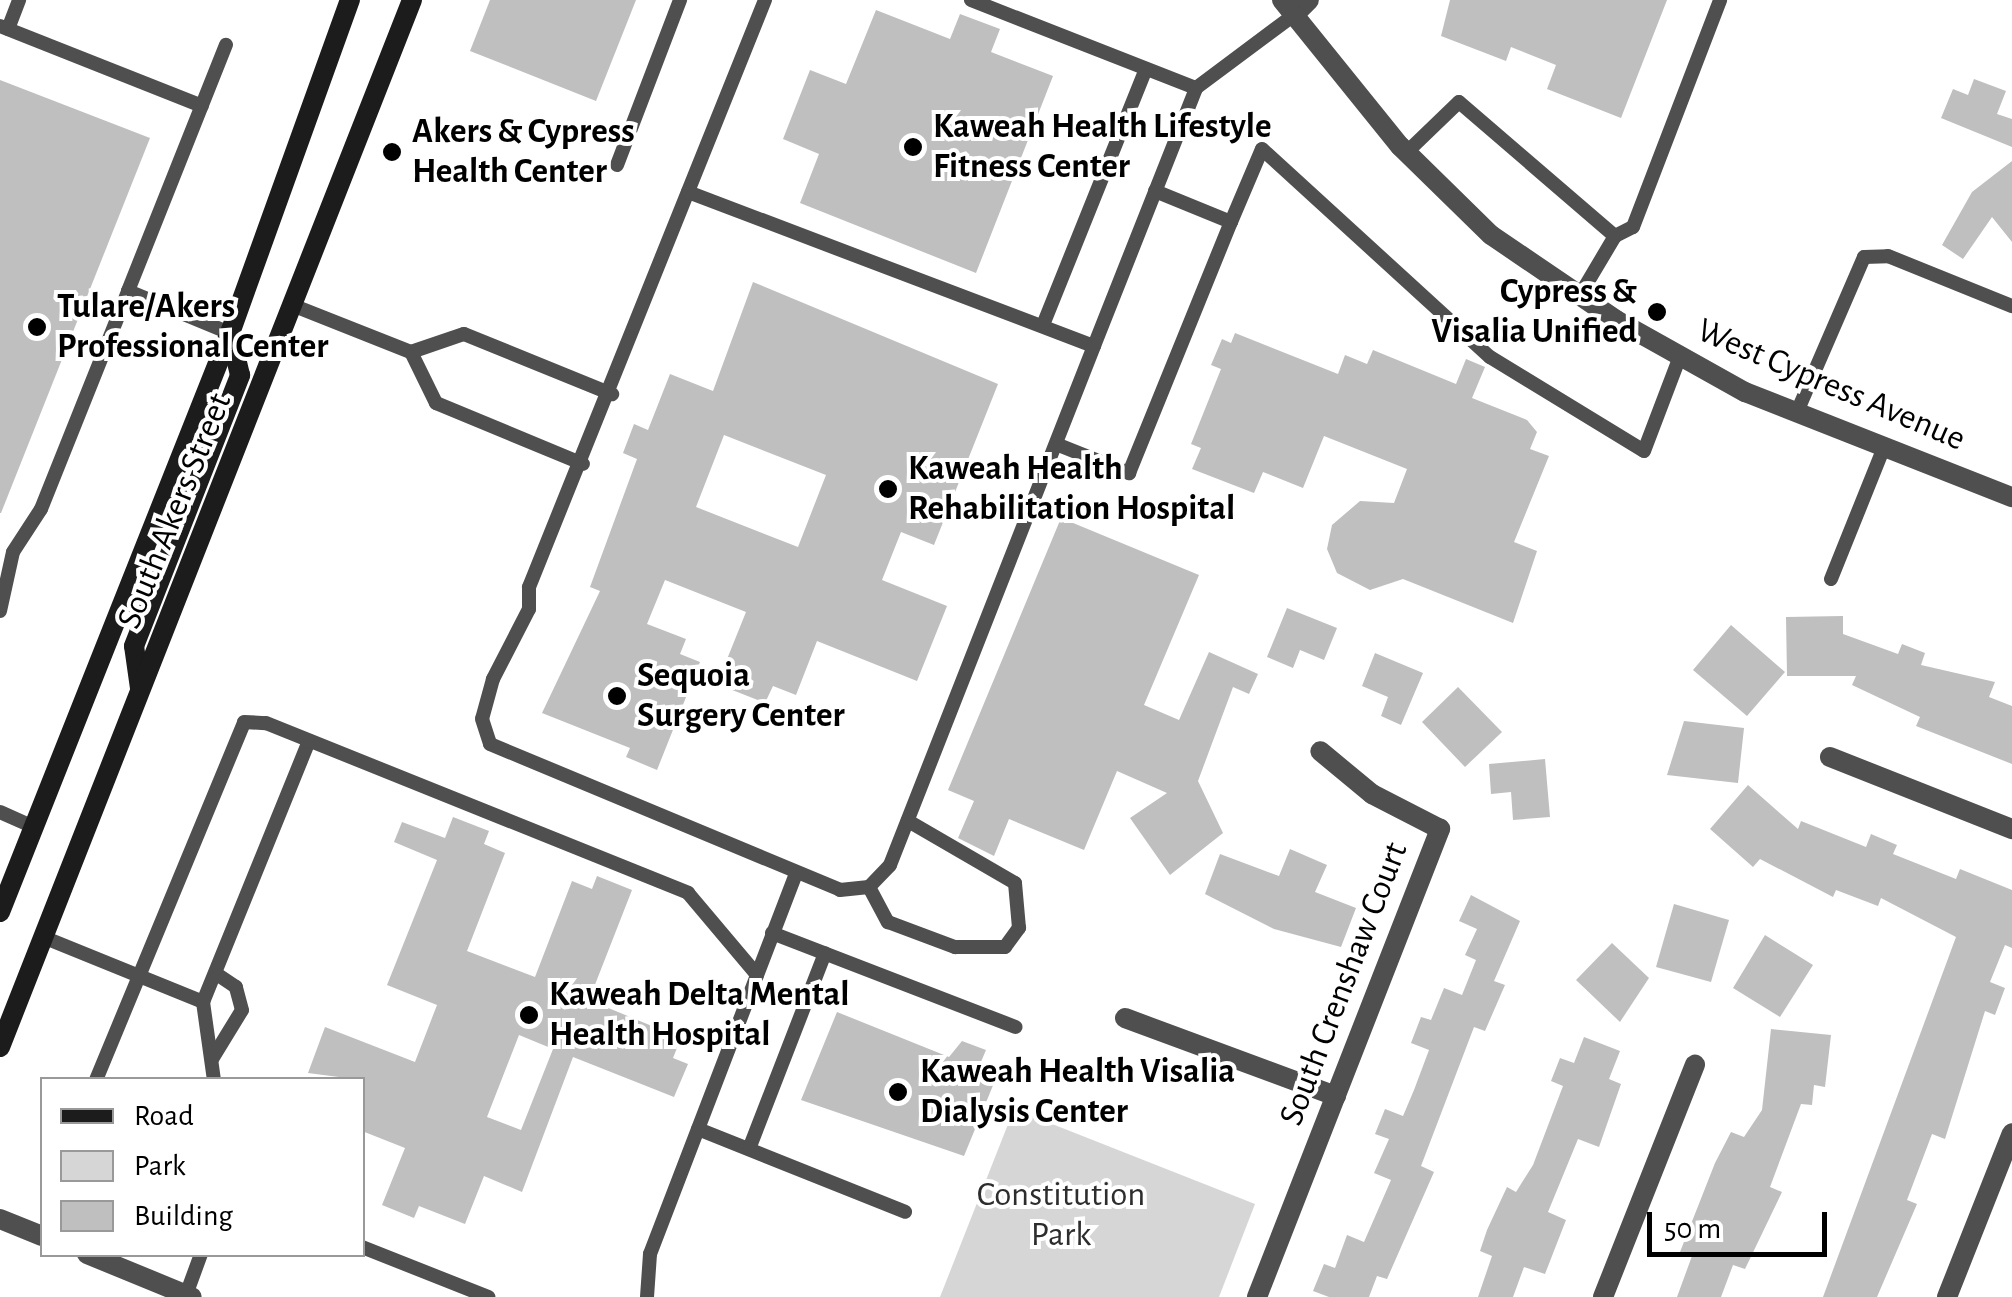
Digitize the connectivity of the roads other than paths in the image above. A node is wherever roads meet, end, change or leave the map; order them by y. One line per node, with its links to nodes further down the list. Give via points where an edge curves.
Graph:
1 (19, 0): 9 (lane)
2 (350, 0): 25 (main road, South Akers Street)
3 (412, 0): 22 (main road, South Akers Street)
4 (680, 0): 15 (lane)
5 (765, 0): 17 (lane)
6 (971, 0): 11 (lane)
7 (1720, 0): 19 (lane, via 1634,227)
8 (1295, 5): 12 (lane); 14 (street, West Cypress Avenue)
9 (4, 27): 13 (lane)
10 (226, 45): 13 (lane)
11 (1146, 68): 12 (lane); 24 (lane)
12 (1196, 88): 16 (lane)
13 (202, 106): 20 (lane)
14 (1407, 152): 19 (lane, via 1459,102); 21 (street, West Cypress Avenue, via 1490,235)
15 (616, 165)
16 (1155, 191): 18 (lane); 26 (lane)
17 (688, 192): 24 (lane); 29 (lane)
18 (1231, 222): 28 (lane, via 1262,149 1490,358 1644,450); 31 (lane, via 1129,473)
19 (1615, 236): 21 (lane)
20 (128, 291): 25 (lane); 36 (lane, via 41,510 13,552)
21 (1580, 295): 28 (street, West Cypress Avenue)
22 (292, 305): 27 (lane); 37 (main road, South Akers Street)
23 (2012, 306): 30 (lane, via 1888,256 1864,257)
24 (1043, 326): 26 (lane)
25 (230, 333): 37 (main road, via 240,375 134,646); 43 (main road, South Akers Street)
26 (1094, 346): 31 (lane)
27 (411, 352): 29 (lane, via 464,334); 33 (lane, via 436,404)
28 (1680, 356): 30 (street, West Cypress Avenue)
29 (612, 394): 33 (lane)
30 (1797, 412): 32 (street, West Cypress Avenue)
31 (1056, 444): 42 (lane)
32 (1884, 447): 34 (street, West Cypress Avenue); 35 (lane)
33 (583, 464): 45 (lane, via 482,708 490,744)
34 (2012, 498)
35 (1831, 579)
36 (0, 610)
37 (140, 689): 49 (main road, South Akers Street)
38 (309, 741): 51 (lane, via 266,723 244,722 232,737); 52 (lane); 53 (lane, via 688,893)
39 (1320, 750): 62 (street, South Crenshaw Court, via 1372,794 1440,829)
40 (1830, 757): 44 (street)
41 (0, 812): 43 (lane)
42 (908, 821): 46 (lane); 46 (lane, via 1015,883 1019,928 1004,947 955,948 888,922)
43 (33, 828): 47 (main road, South Akers Street)
44 (2012, 829)
45 (796, 872): 46 (lane, via 840,890); 48 (lane)
46 (870, 888)
47 (0, 912)
48 (772, 934): 50 (lane); 53 (lane)
49 (43, 937): 51 (lane); 57 (main road, South Akers Street)
50 (825, 953): 56 (lane); 65 (lane)
51 (135, 973): 54 (lane); 60 (lane)
52 (218, 975): 54 (lane); 58 (lane, via 236,987 242,1010)
53 (757, 975): 63 (lane)
54 (202, 1002): 58 (lane)
55 (1125, 1018): 62 (street)
56 (1015, 1027)
57 (0, 1047)
58 (212, 1059): 61 (lane)
59 (1695, 1065): 76 (street)
60 (97, 1077)
61 (214, 1077)
62 (1336, 1096): 75 (street, South Crenshaw Court)
63 (698, 1129): 65 (lane); 74 (lane, via 650,1254)
64 (2012, 1133): 77 (street)
65 (749, 1149): 66 (lane)
66 (905, 1212)
67 (0, 1219): 68 (street)
68 (40, 1235)
69 (365, 1248): 73 (lane)
70 (93, 1257): 72 (street)
71 (201, 1257): 72 (lane)
72 (189, 1296)
73 (488, 1297)
74 (646, 1297)
75 (1257, 1297)
76 (1604, 1297)
77 (1947, 1297)

